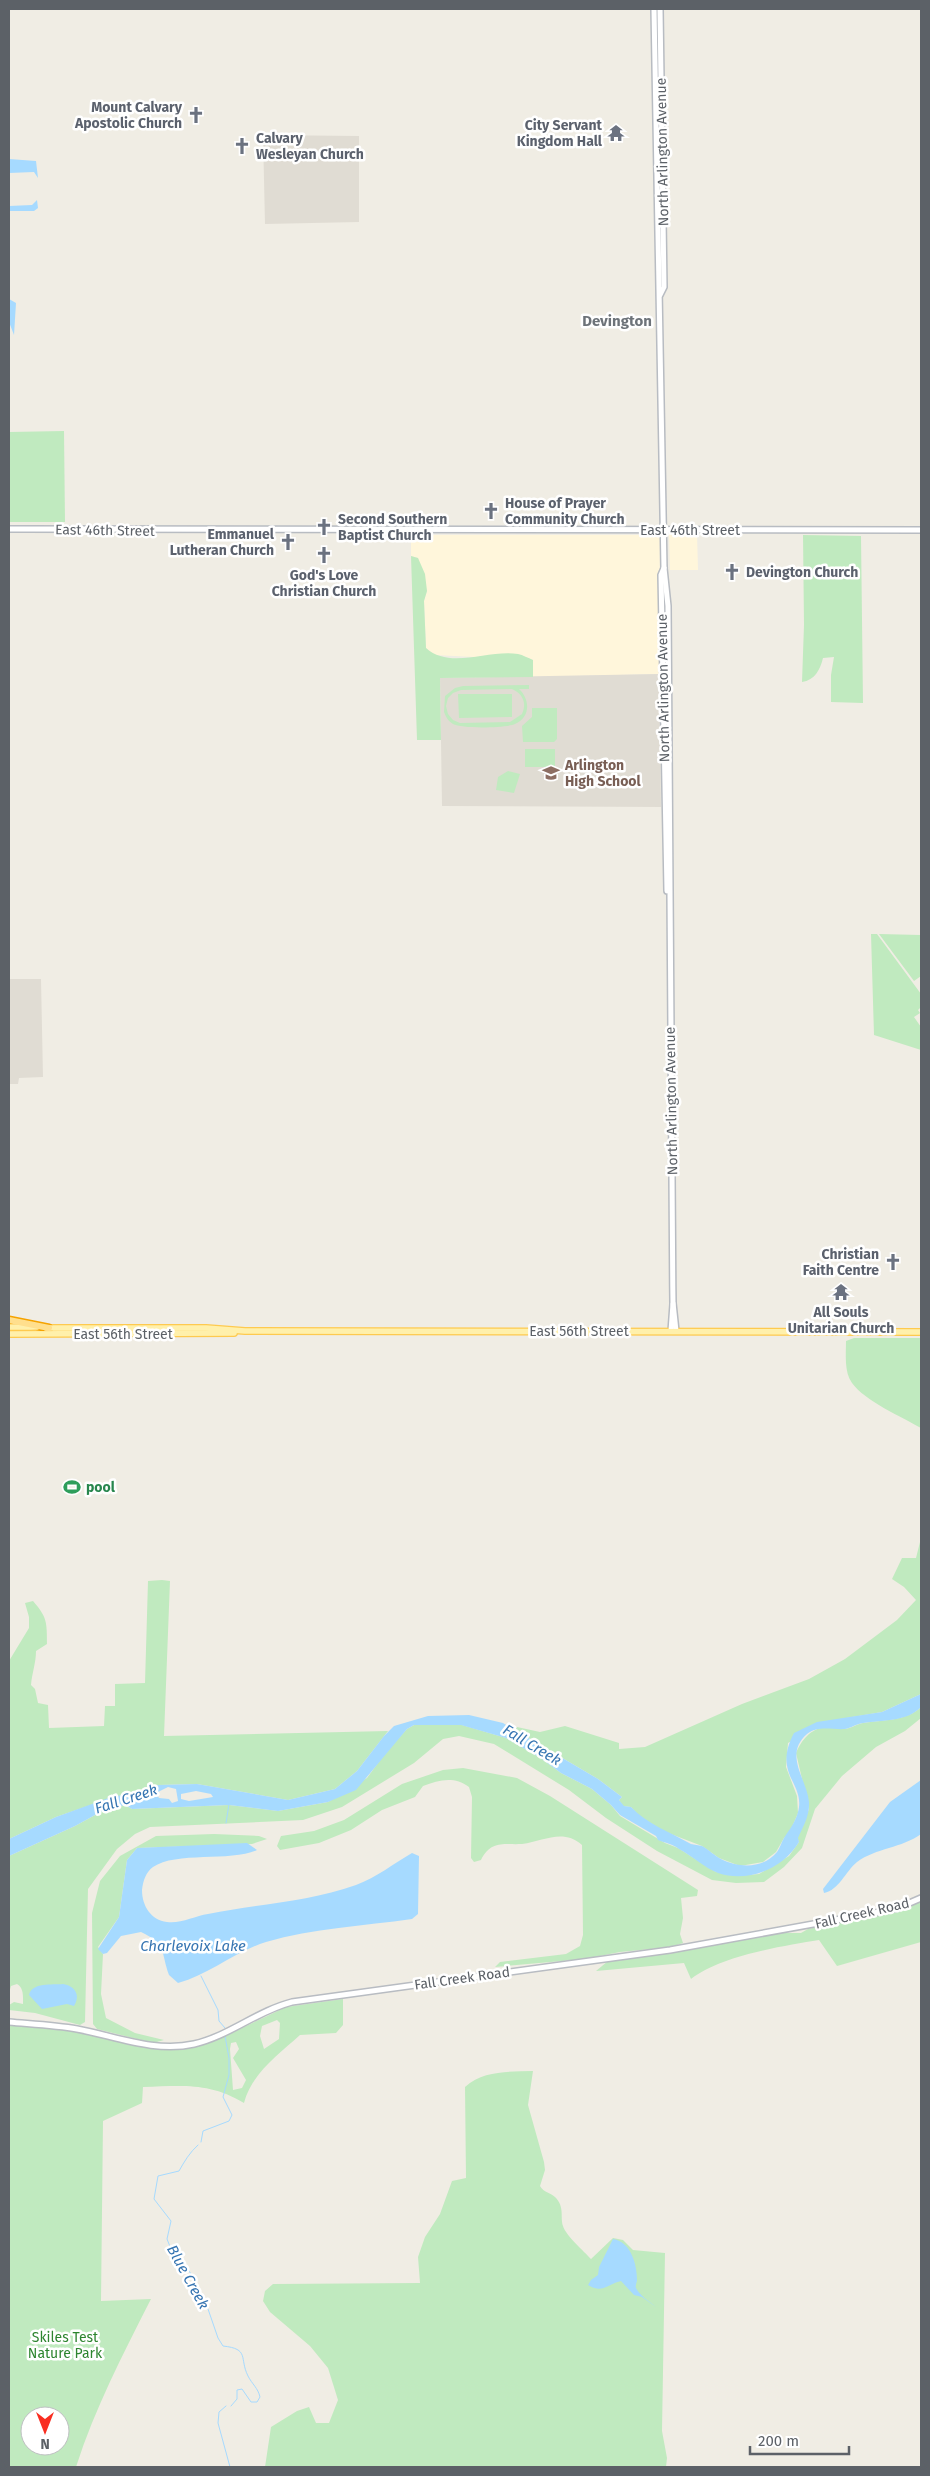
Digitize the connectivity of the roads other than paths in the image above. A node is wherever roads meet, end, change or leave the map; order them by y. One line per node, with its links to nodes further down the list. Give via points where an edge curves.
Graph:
1 (654, 9): 3 (main road, North Arlington Avenue)
2 (660, 9): 3 (main road, North Arlington Avenue, via 664,287)
3 (660, 294): 5 (main road, North Arlington Avenue)
4 (9, 529): 5 (main road, East 46th Street)
5 (663, 530): 6 (main road, East 46th Street); 11 (main road, North Arlington Avenue, via 663,743 669,899)
6 (921, 530)
7 (9, 1320): 9 (highway)
8 (9, 1327): 9 (main road, East 56th Street)
9 (49, 1328): 10 (main road, East 56th Street, via 206,1328)
10 (237, 1331): 11 (main road, East 56th Street); 13 (main road, East 56th Street, via 232,1334)
11 (673, 1331): 12 (main road, East 56th Street)
12 (921, 1332)
13 (9, 1334)
14 (921, 1898): 15 (main road, Fall Creek Road, via 898,1908 700,1945 296,2001 208,2040 182,2046 155,2046 74,2029)
15 (9, 2022)

